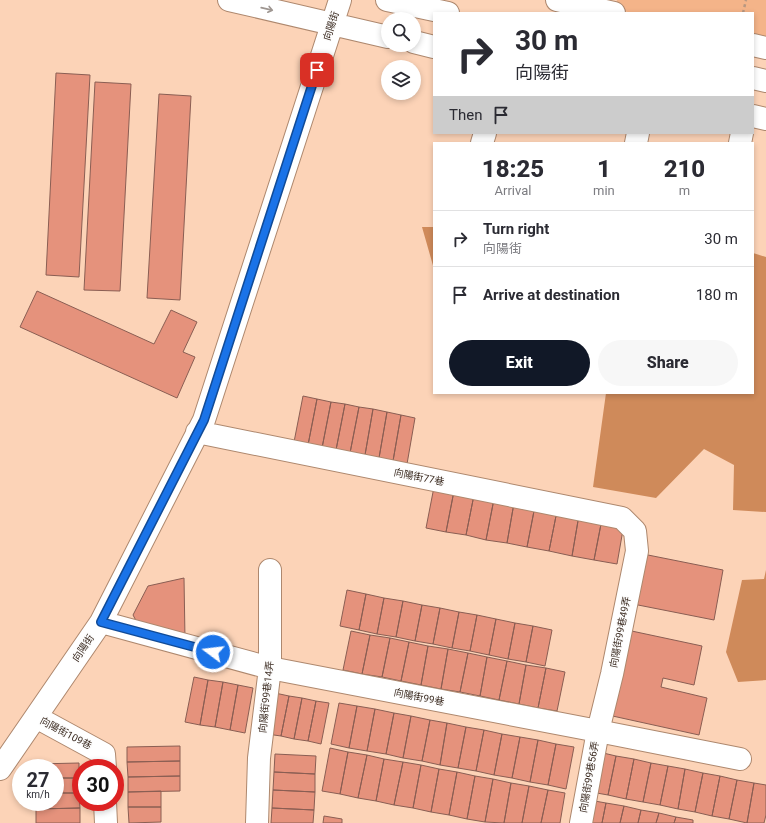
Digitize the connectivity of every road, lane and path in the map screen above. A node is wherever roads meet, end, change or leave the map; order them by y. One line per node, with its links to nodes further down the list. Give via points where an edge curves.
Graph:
1 (229, 0): 9 (street, one-way to 9)
2 (340, 0): 9 (street, 向陽街)
3 (386, 0): 6 (street)
4 (557, 0): 7 (street)
5 (746, 0): 8 (path)
6 (443, 12)
7 (610, 12)
8 (743, 12)
9 (332, 24): 10 (street); 19 (street, 向陽街, via 204,420)
10 (381, 35)
11 (421, 44): 13 (street)
12 (754, 45): 14 (street)
13 (433, 47)
14 (766, 48)
15 (754, 78): 16 (street)
16 (766, 81)
17 (754, 116): 18 (street)
18 (766, 119)
19 (197, 432): 20 (street, 向陽街77巷, via 622,518); 22 (street, 向陽街)
20 (635, 531): 25 (street, 向陽街99巷49弄, via 637,551)
21 (270, 570): 23 (street, 向陽街99巷14弄)
22 (101, 622): 23 (street, 向陽街99巷); 24 (street, 向陽街)
23 (270, 668): 25 (street, 向陽街99巷); 31 (street, 向陽街99巷14弄, via 259,758)
24 (36, 717): 26 (street, 向陽街109巷, via 104,754); 28 (street, 向陽街)
25 (598, 731): 27 (street, 向陽街99巷); 32 (street, 向陽街99巷56弄)
26 (104, 759)
27 (740, 760)
28 (0, 770)
29 (106, 811): 30 (street)
30 (106, 823)
31 (257, 823)
32 (581, 823)

